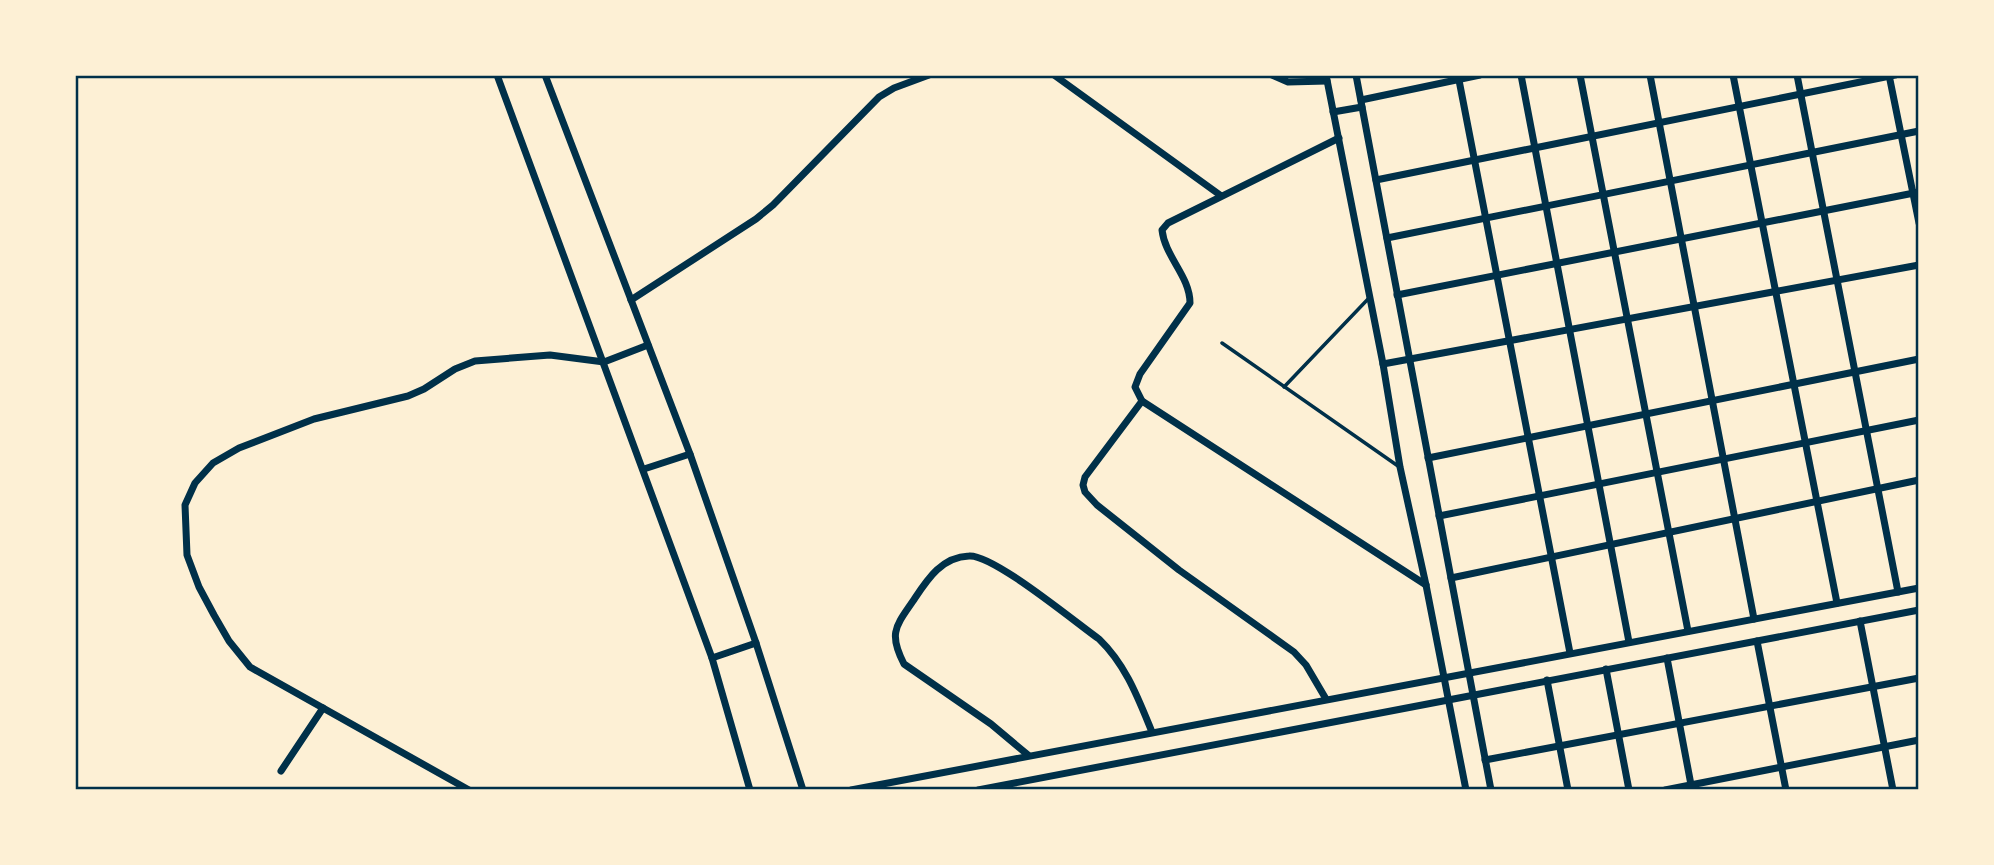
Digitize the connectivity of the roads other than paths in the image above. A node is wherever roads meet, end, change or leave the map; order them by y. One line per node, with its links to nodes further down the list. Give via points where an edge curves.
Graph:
1 (497, 75): 58 (street)
2 (545, 75): 49 (street)
3 (929, 75): 49 (street, via 879,97 756,219)
4 (1054, 75): 33 (street)
5 (1272, 75): 15 (street, via 1288,82)
6 (1356, 75): 17 (street)
7 (1480, 75): 14 (street)
8 (1521, 75): 25 (street)
9 (1580, 75): 23 (street)
10 (1650, 75): 20 (street)
11 (1733, 75): 18 (street)
12 (1797, 75): 16 (street)
13 (1891, 76): 16 (street); 22 (street)
14 (1459, 77): 17 (street); 27 (street)
15 (1327, 78): 19 (street)
16 (1800, 94): 18 (street); 26 (street)
17 (1361, 103): 19 (street); 29 (street)
18 (1739, 107): 20 (street); 28 (street)
19 (1333, 112): 24 (street)
20 (1659, 123): 23 (street); 30 (street)
21 (1919, 131): 22 (street)
22 (1901, 135): 26 (street); 31 (street)
23 (1592, 136): 25 (street); 32 (street)
24 (1339, 138): 33 (street); 48 (street)
25 (1535, 148): 27 (street); 34 (street)
26 (1812, 153): 28 (street); 35 (street)
27 (1475, 160): 29 (street); 36 (street)
28 (1751, 165): 30 (street); 38 (street)
29 (1376, 180): 39 (street)
30 (1670, 181): 32 (street); 40 (street)
31 (1916, 193): 35 (street); 37 (street)
32 (1603, 194): 34 (street); 41 (street)
33 (1220, 195): 64 (street, via 1163,230 1166,249 1190,303 1140,374 1135,387)
34 (1546, 206): 36 (street); 42 (street)
35 (1823, 211): 38 (street); 45 (street)
36 (1486, 218): 39 (street); 44 (street)
37 (1919, 222)
38 (1762, 223): 40 (street); 46 (street)
39 (1387, 238): 47 (street)
40 (1681, 239): 41 (street); 50 (street)
41 (1615, 253): 42 (street); 51 (street)
42 (1557, 264): 44 (street); 52 (street)
43 (1919, 265): 45 (street)
44 (1497, 276): 47 (street); 53 (street)
45 (1837, 280): 46 (street); 60 (street)
46 (1775, 291): 50 (street); 61 (street)
47 (1398, 295): 56 (street)
48 (1369, 298): 59 (street); 62 (lane)
49 (631, 300): 55 (street)
50 (1694, 306): 51 (street); 63 (street)
51 (1628, 319): 52 (street); 65 (street)
52 (1569, 330): 53 (street); 67 (street)
53 (1510, 341): 56 (street); 69 (street)
54 (1222, 343): 62 (lane)
55 (648, 345): 58 (street); 71 (street)
56 (1410, 359): 59 (street); 72 (street)
57 (1919, 359): 60 (street)
58 (604, 362): 75 (street); 112 (street, via 550,355 475,361 408,396 314,419 239,448 214,463 195,483 185,506 187,555 214,615 250,667)
59 (1383, 364): 74 (street)
60 (1855, 372): 61 (street); 68 (street)
61 (1794, 384): 63 (street); 70 (street)
62 (1284, 387): 74 (lane)
63 (1712, 400): 65 (street); 73 (street)
64 (1142, 401): 88 (street); 109 (street, via 1085,477 1085,492 1179,570 1294,652)
65 (1646, 414): 67 (street); 76 (street)
66 (1919, 420): 68 (street)
67 (1588, 425): 69 (street); 78 (street)
68 (1866, 430): 70 (street); 79 (street)
69 (1529, 438): 72 (street); 80 (street)
70 (1805, 443): 73 (street); 81 (street)
71 (690, 454): 75 (street); 98 (street)
72 (1428, 458): 82 (street)
73 (1723, 459): 76 (street); 83 (street)
74 (1400, 467): 88 (street)
75 (644, 469): 101 (street)
76 (1657, 472): 78 (street); 84 (street)
77 (1919, 480): 79 (street)
78 (1599, 484): 80 (street); 85 (street)
79 (1878, 488): 81 (street); 90 (street)
80 (1540, 496): 82 (street); 86 (street)
81 (1816, 501): 83 (street); 91 (street)
82 (1439, 516): 87 (street)
83 (1734, 518): 84 (street); 93 (street)
84 (1669, 532): 85 (street); 95 (street)
85 (1611, 544): 86 (street); 97 (street)
86 (1552, 556): 87 (street); 99 (street)
87 (1451, 578): 103 (street)
88 (1426, 585): 104 (street)
89 (1919, 588): 90 (street)
90 (1898, 592): 91 (street)
91 (1837, 603): 93 (street)
92 (1919, 610): 94 (street)
93 (1754, 618): 95 (street)
94 (1860, 621): 96 (street); 107 (street)
95 (1688, 631): 97 (street)
96 (1757, 640): 100 (street); 111 (street)
97 (1629, 642): 99 (street)
98 (756, 643): 101 (street); 126 (street)
99 (1570, 653): 103 (street)
100 (1667, 657): 102 (street); 113 (street)
101 (712, 658): 125 (street)
102 (1606, 669): 106 (street); 115 (street)
103 (1469, 672): 104 (street); 108 (street)
104 (1444, 677): 109 (street); 110 (street)
105 (1919, 678): 107 (street)
106 (1547, 680): 108 (street); 117 (street)
107 (1873, 687): 111 (street); 118 (street)
108 (1473, 694): 110 (street); 120 (street)
109 (1326, 699): 114 (street)
110 (1449, 699): 128 (street); 129 (street)
111 (1770, 706): 113 (street); 121 (street)
112 (323, 708): 122 (street); 124 (street)
113 (1680, 723): 115 (street); 123 (street)
114 (1152, 732): 119 (street); 119 (street, via 1130,680 1099,639 995,564 971,555 949,561 931,573 895,627 898,652 904,664)
115 (1618, 735): 117 (street); 132 (street)
116 (1919, 740): 118 (street)
117 (1560, 746): 120 (street); 131 (street)
118 (1885, 746): 121 (street); 135 (street)
119 (1028, 755): 127 (street)
120 (1485, 760): 130 (street)
121 (1782, 767): 123 (street); 134 (street)
122 (281, 771)
123 (1692, 787): 133 (street)
124 (469, 790)
125 (750, 790)
126 (803, 790)
127 (851, 790)
128 (978, 790)
129 (1466, 790)
130 (1491, 790)
131 (1568, 790)
132 (1629, 790)
133 (1665, 790)
134 (1786, 790)
135 (1893, 790)

